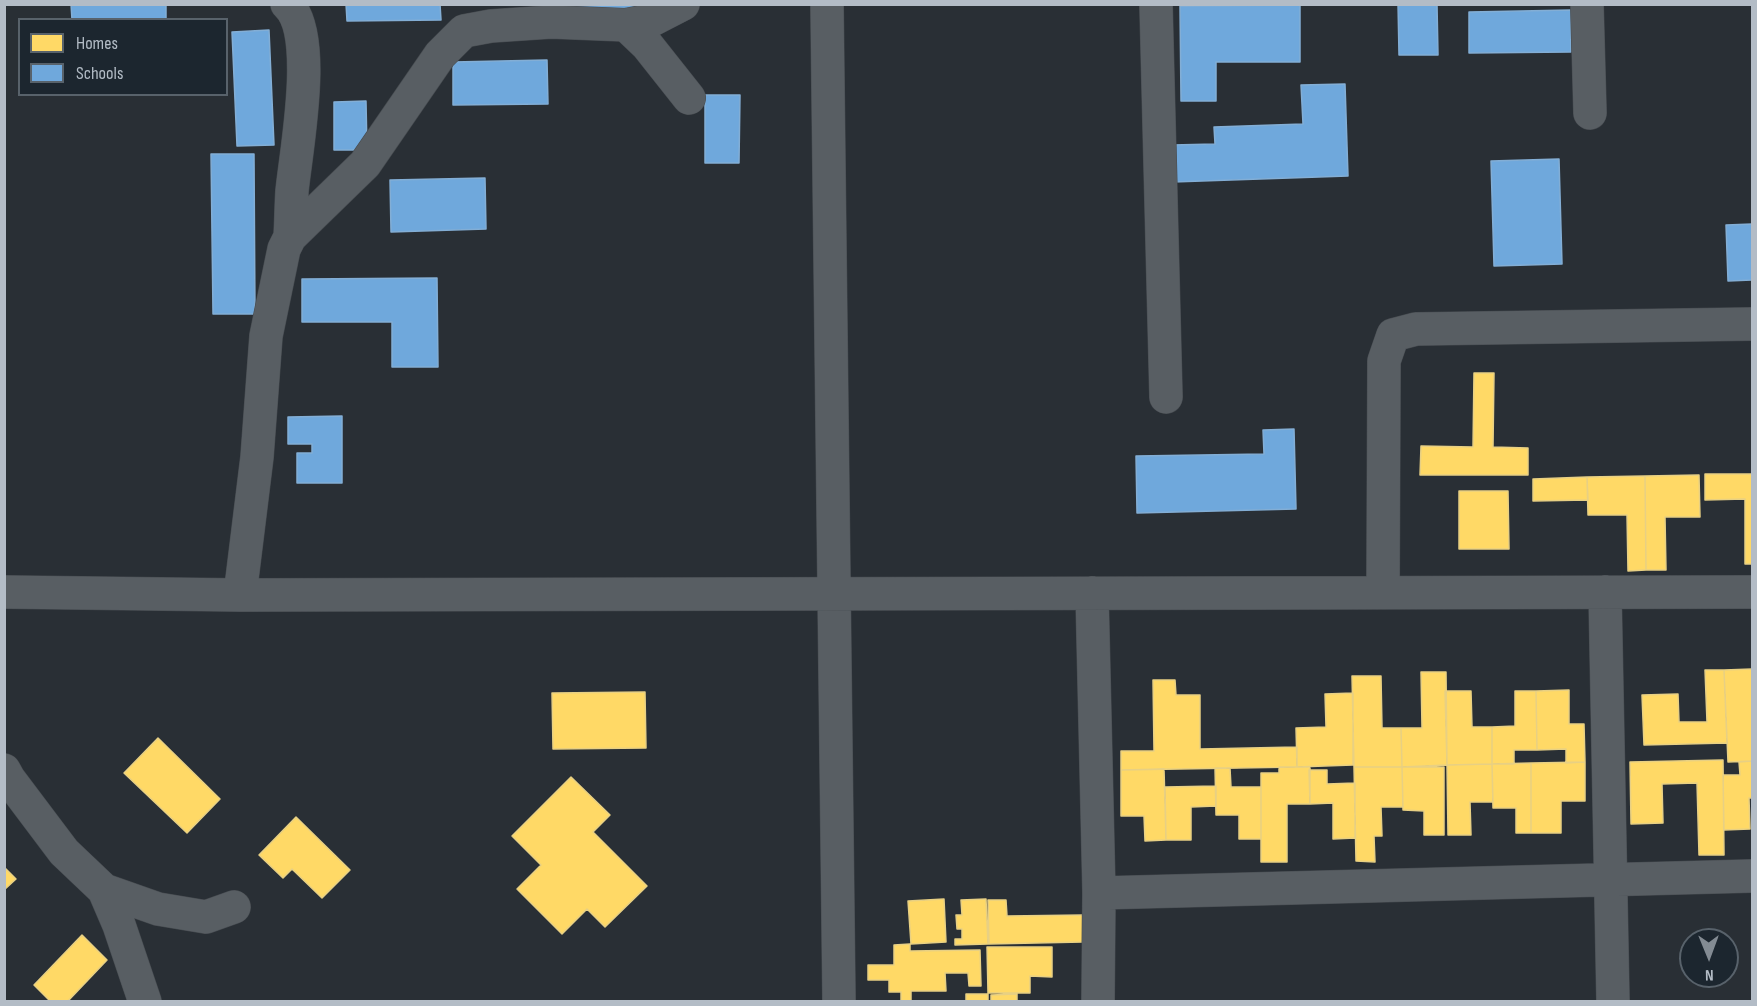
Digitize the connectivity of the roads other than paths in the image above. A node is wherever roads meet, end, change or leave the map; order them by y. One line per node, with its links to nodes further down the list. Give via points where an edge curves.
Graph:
1 (287, 4): 9 (street, via 300,26 303,60 302,118)
2 (682, 4): 6 (street, via 652,20)
3 (827, 4): 17 (street)
4 (1156, 4): 11 (street)
5 (1587, 4): 8 (street)
6 (626, 25): 7 (street); 9 (street, via 551,22 464,31 440,56 365,164)
7 (689, 98)
8 (1590, 113)
9 (290, 237): 18 (street, via 284,249 266,336 257,457)
10 (1752, 324): 13 (street, via 1416,328 1393,335 1384,361)
11 (1166, 397)
12 (4, 592): 18 (street)
13 (1383, 592): 14 (street); 16 (street)
14 (1605, 592): 15 (street); 21 (street)
15 (1752, 592)
16 (1092, 593): 17 (street); 23 (street)
17 (833, 594): 18 (street); 26 (street)
18 (240, 595)
19 (4, 770): 22 (street, via 64,852)
20 (1752, 876): 21 (street)
21 (1610, 881): 23 (street); 28 (street)
22 (104, 890): 24 (street, via 158,909 206,917); 25 (street)
23 (1099, 893): 27 (street)
24 (234, 907)
25 (145, 1002)
26 (838, 1002)
27 (1098, 1002)
28 (1613, 1002)

